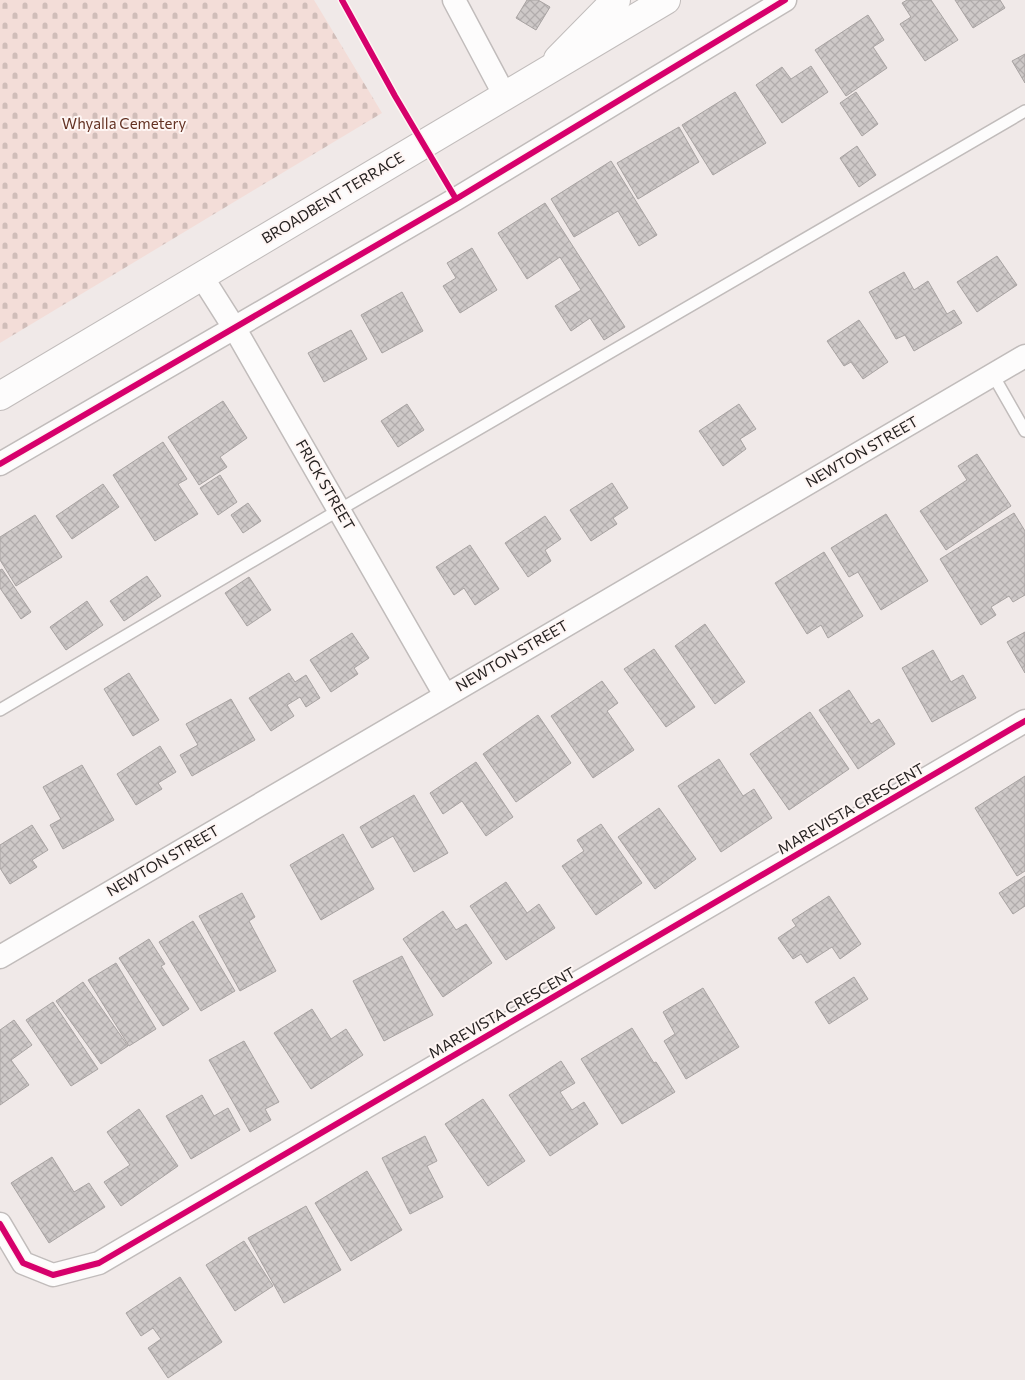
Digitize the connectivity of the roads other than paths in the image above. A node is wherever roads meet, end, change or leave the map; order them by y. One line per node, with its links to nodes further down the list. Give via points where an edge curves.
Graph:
1 (454, 0): 6 (street)
2 (616, 0): 5 (main road)
3 (666, 0): 5 (main road, BROADBENT TERRACE)
4 (785, 0): 9 (street)
5 (546, 71): 6 (main road, BROADBENT TERRACE)
6 (505, 96): 8 (main road, BROADBENT TERRACE)
7 (1025, 111): 15 (lane)
8 (202, 277): 9 (street, FRICK STREET); 12 (main road, BROADBENT TERRACE)
9 (235, 329): 14 (street); 15 (street, FRICK STREET)
10 (1025, 356): 11 (street, NEWTON STREET)
11 (993, 375): 13 (lane); 16 (street, NEWTON STREET)
12 (0, 396)
13 (1025, 431)
14 (0, 464)
15 (339, 510): 16 (street, FRICK STREET); 17 (lane)
16 (445, 695): 19 (street, NEWTON STREET)
17 (0, 710)
18 (1025, 722): 20 (street, MAREVISTA CRESCENT, via 99,1264 54,1275 23,1263)
19 (0, 957)
20 (0, 1224)

